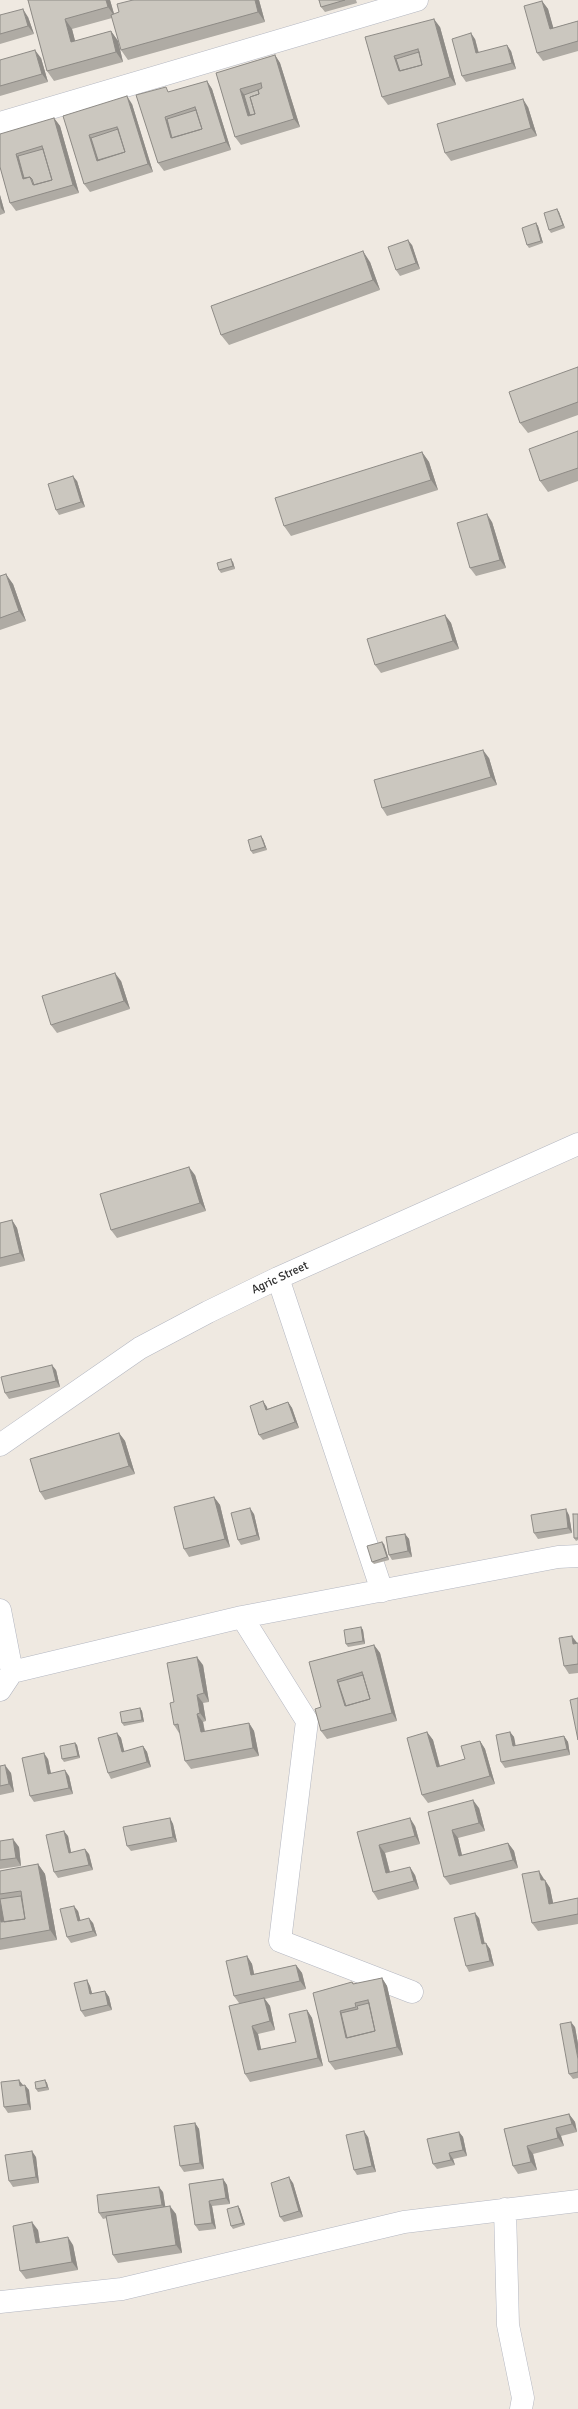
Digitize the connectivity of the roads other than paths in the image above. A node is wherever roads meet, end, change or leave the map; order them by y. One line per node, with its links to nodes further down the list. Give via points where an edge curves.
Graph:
1 (417, 0): 2 (street)
2 (0, 123)
3 (578, 1144): 4 (street, Agric Street)
4 (278, 1278): 5 (street, Agric Street, via 140,1348); 7 (street)
5 (0, 1445)
6 (578, 1556): 7 (street, via 558,1557)
7 (382, 1592): 9 (street)
8 (0, 1610): 10 (street)
9 (242, 1616): 10 (street); 12 (street, via 306,1721 280,1941)
10 (12, 1672): 11 (street)
11 (0, 1690)
12 (412, 1992)
13 (578, 2201): 14 (street)
14 (505, 2209): 15 (street, via 404,2222 122,2289); 16 (street, via 508,2325 523,2398)
15 (0, 2302)
16 (521, 2409)

